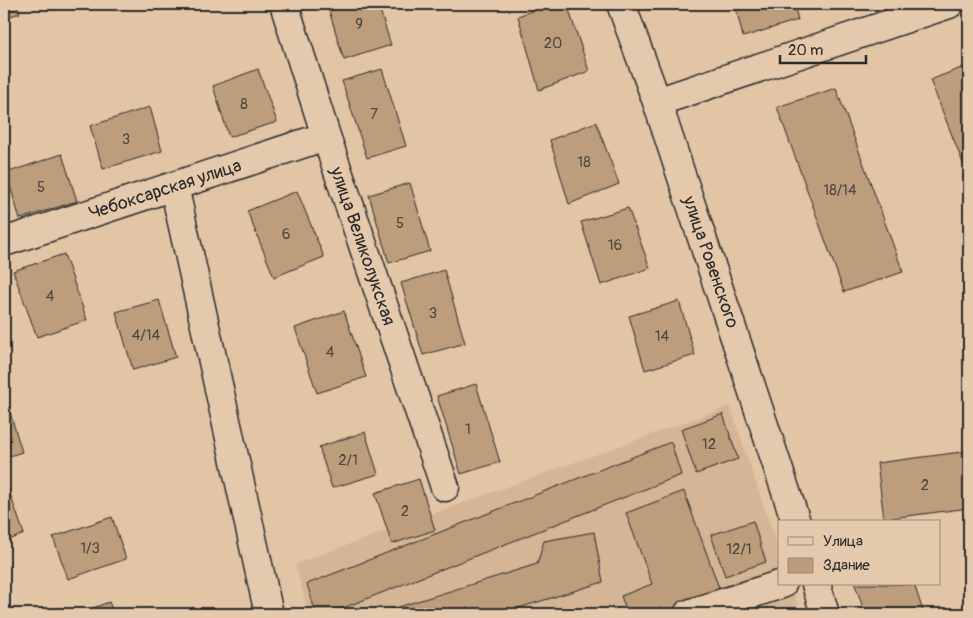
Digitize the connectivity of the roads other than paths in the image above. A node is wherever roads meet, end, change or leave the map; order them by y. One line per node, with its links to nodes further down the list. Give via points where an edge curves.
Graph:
1 (284, 4): 5 (street, улица Великолукская)
2 (621, 4): 4 (street, улица Ровенского)
3 (949, 4): 4 (street)
4 (657, 102): 9 (street, улица Ровенского)
5 (326, 136): 6 (street, Чебоксарская улица); 8 (street, улица Великолукская)
6 (174, 186): 7 (street, Чебоксарская улица); 12 (street)
7 (4, 242)
8 (445, 487)
9 (795, 520)
10 (778, 585): 13 (street)
11 (817, 586): 14 (street)
12 (269, 614)
13 (688, 614)
14 (825, 614)

